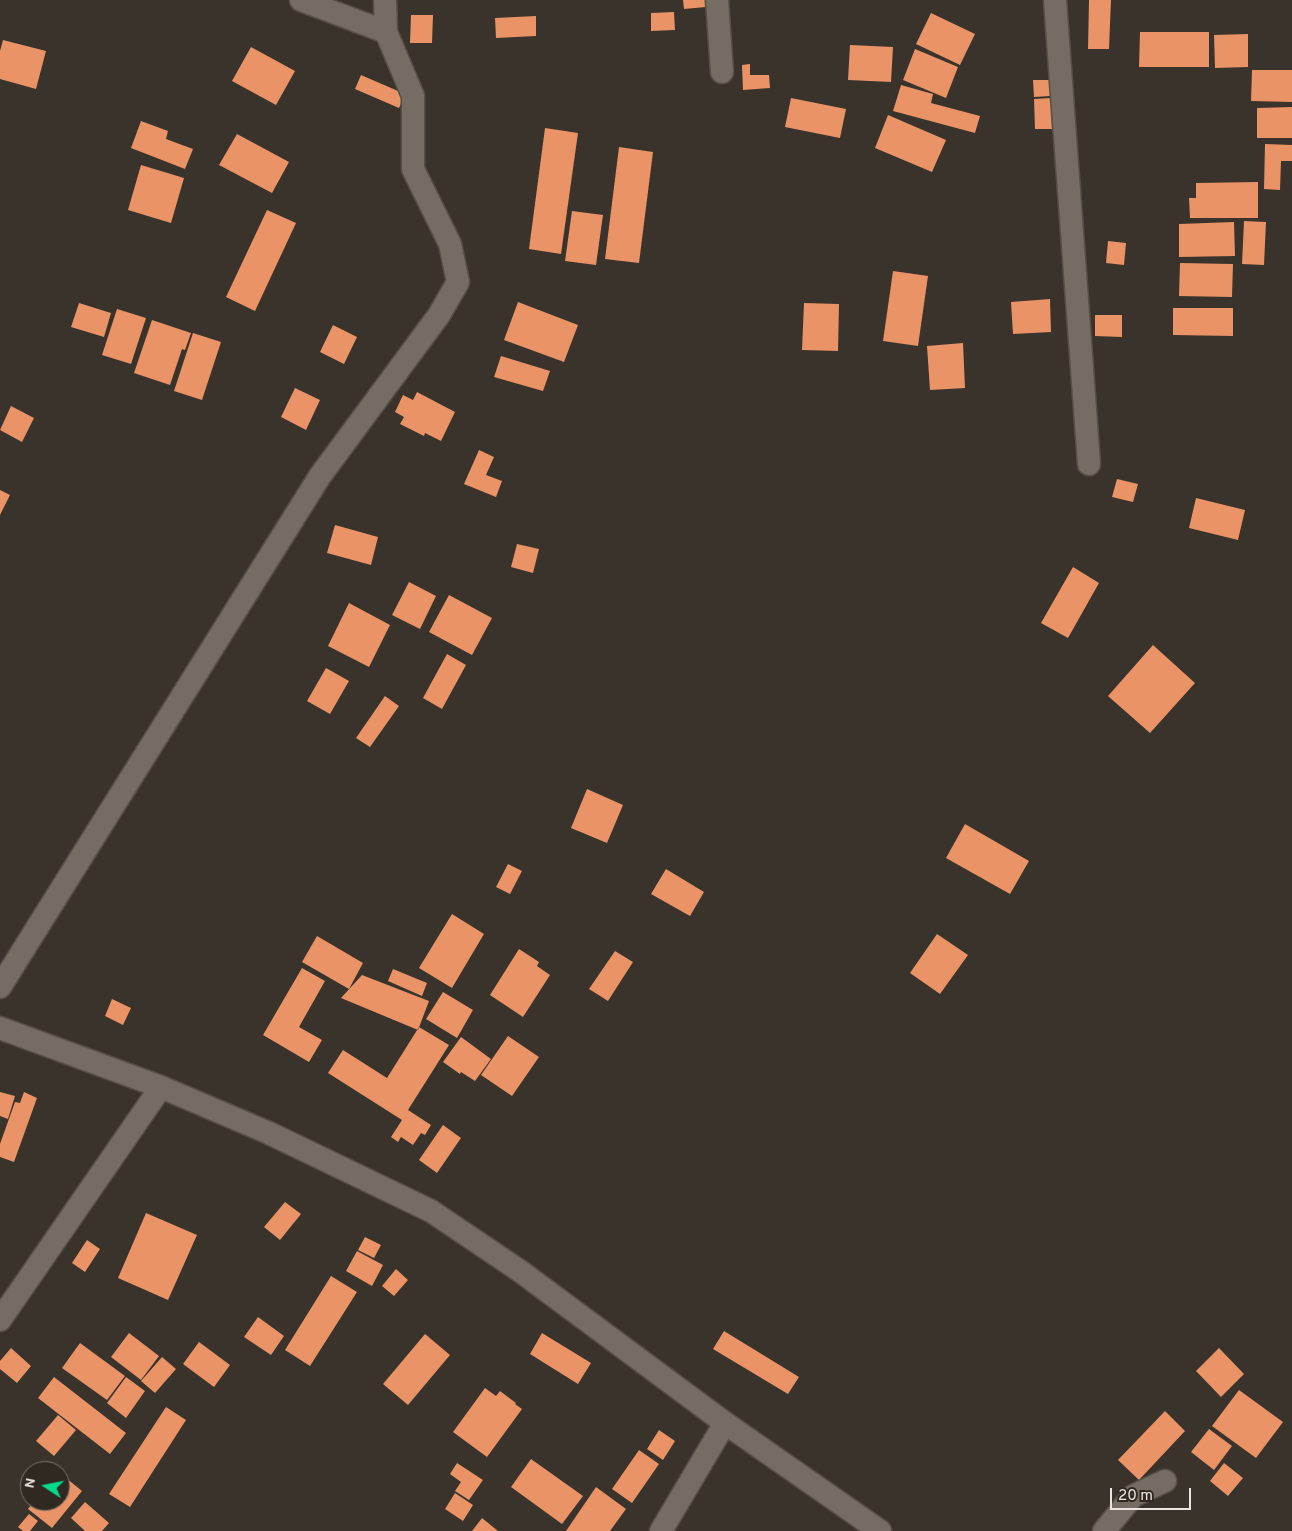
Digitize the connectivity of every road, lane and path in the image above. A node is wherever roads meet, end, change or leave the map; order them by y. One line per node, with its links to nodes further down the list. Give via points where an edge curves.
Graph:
1 (301, 0): 5 (street)
2 (385, 0): 5 (street)
3 (717, 0): 6 (street)
4 (1055, 0): 7 (street)
5 (386, 32): 8 (street, via 413,96 413,169 450,244 458,282 438,315 320,476)
6 (722, 72)
7 (1088, 464)
8 (0, 987)
9 (0, 1028): 10 (street)
10 (161, 1087): 11 (street); 12 (street, via 269,1132 431,1212 520,1271)
11 (0, 1320)
12 (725, 1422): 14 (street); 15 (street)
13 (1165, 1481): 16 (street, via 1132,1496)
14 (661, 1531)
15 (880, 1531)
16 (1104, 1531)

